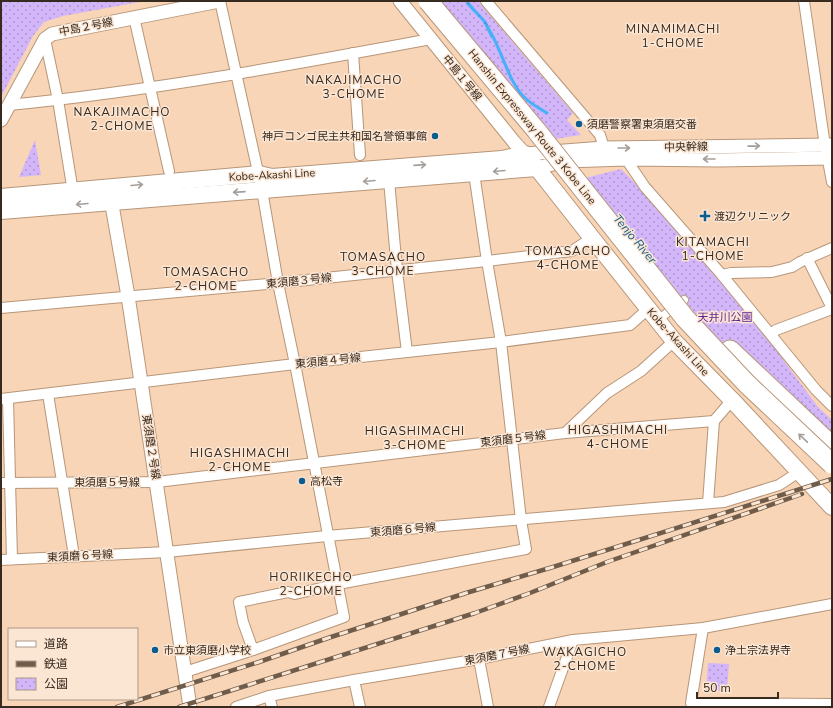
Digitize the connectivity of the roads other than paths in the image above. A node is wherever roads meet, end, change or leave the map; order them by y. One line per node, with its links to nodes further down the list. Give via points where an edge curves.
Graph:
1 (220, 1): 7 (street, 中島２号線); 11 (street)
2 (400, 1): 9 (street, 中島１号線)
3 (428, 1): 61 (highway, Hanshin Expressway Route 3 Kobe Line, one-way to 3, bridge, via 747,384 685,318 536,130)
4 (439, 1): 47 (highway, Hanshin Expressway Route 3 Kobe Line, via 586,182)
5 (486, 1): 16 (street, via 600,135)
6 (804, 1): 17 (street)
7 (134, 17): 8 (street, 中島２号線, via 52,34); 12 (street)
8 (44, 39): 13 (street); 14 (street, 中島２号線)
9 (431, 39): 10 (street); 20 (street, 中島１号線, via 514,142)
10 (353, 53): 11 (street); 18 (street)
11 (236, 74): 12 (street); 24 (street)
12 (150, 87): 13 (street); 22 (street)
13 (58, 100): 14 (street); 28 (street)
14 (9, 105): 15 (street, 中島２号線)
15 (1, 120)
16 (604, 148): 17 (street, 中央幹線, one-way to 17); 19 (street, 中央幹線)
17 (829, 152): 21 (street, 中央幹線, one-way to 21, via 719,160); 26 (street)
18 (360, 154)
19 (561, 156): 20 (street); 21 (street, 中央幹線)
20 (534, 158): 23 (main road, Kobe-Akashi Line, one-way to 23); 24 (main road, Kobe-Akashi Line, one-way to 20, via 280,176); 32 (main road, Kobe-Akashi Line)
21 (626, 159): 37 (street, via 645,187)
22 (169, 171)
23 (474, 173): 25 (main road, Kobe-Akashi Line); 35 (street)
24 (258, 174): 27 (street); 29 (main road, Kobe-Akashi Line, one-way to 24)
25 (389, 180): 27 (main road, Kobe-Akashi Line, one-way to 27); 36 (street)
26 (832, 182)
27 (262, 190): 29 (main road, Kobe-Akashi Line, one-way to 29); 38 (street)
28 (73, 192): 29 (main road, Kobe-Akashi Line); 30 (main road, Kobe-Akashi Line)
29 (110, 195): 31 (main road, Kobe-Akashi Line, one-way to 31); 39 (street, 東須磨２号線)
30 (1, 198)
31 (1, 211)
32 (592, 238): 35 (street, 東須磨３号線, via 572,251); 43 (main road, Kobe-Akashi Line)
33 (832, 248): 34 (street)
34 (807, 258): 37 (street, via 772,272); 42 (street)
35 (487, 261): 36 (street, 東須磨３号線); 46 (street)
36 (398, 271): 38 (street, 東須磨３号線); 48 (street)
37 (722, 275): 44 (street)
38 (278, 283): 39 (street, 東須磨３号線); 49 (street)
39 (128, 296): 41 (street, 東須磨３号線); 50 (street, 東須磨２号線)
40 (684, 300): 43 (street)
41 (1, 308)
42 (832, 309): 44 (street)
43 (656, 313): 45 (main road, Kobe-Akashi Line); 46 (street, 東須磨４号線, via 630,325)
44 (771, 334): 54 (street)
45 (674, 340): 53 (main road, Kobe-Akashi Line); 57 (street, via 641,371 606,392)
46 (501, 342): 48 (street, 東須磨４号線); 58 (street)
47 (730, 350): 56 (highway); 59 (highway, Hanshin Expressway Route 3 Kobe Line)
48 (407, 352): 49 (street, 東須磨４号線)
49 (295, 364): 50 (street, 東須磨４号線); 60 (street)
50 (142, 383): 51 (street, 東須磨４号線); 64 (street, 東須磨２号線)
51 (48, 394): 52 (street, 東須磨４号線); 63 (street)
52 (5, 399): 65 (street)
53 (732, 400): 55 (street); 62 (main road, Kobe-Akashi Line)
54 (832, 406)
55 (714, 421): 57 (street, 東須磨５号線); 66 (street)
56 (832, 430)
57 (565, 433): 58 (street, 東須磨５号線)
58 (512, 439): 60 (street, 東須磨５号線); 68 (street)
59 (832, 446)
60 (314, 464): 64 (street, 東須磨５号線); 69 (street)
61 (832, 464)
62 (799, 472): 66 (street, 東須磨６号線, via 779,485 724,502); 67 (main road, Kobe-Akashi Line)
63 (63, 482): 64 (street, 東須磨５号線); 65 (street, 東須磨５号線); 71 (street)
64 (157, 482): 70 (street, 東須磨２号線)
65 (6, 483): 73 (street)
66 (708, 503): 68 (street, 東須磨６号線)
67 (832, 507)
68 (522, 520): 69 (street, 東須磨６号線); 74 (street, via 526,549)
69 (327, 536): 70 (street, 東須磨６号線); 74 (street)
70 (167, 552): 71 (street, 東須磨６号線); 80 (street, 東須磨２号線)
71 (74, 556): 73 (street, 東須磨６号線)
72 (1, 560): 73 (street, 東須磨６号線)
73 (12, 560)
74 (338, 584): 78 (street, via 344,617); 78 (street, via 296,594 288,592 239,602)
75 (832, 604): 76 (street, 東須磨７号線)
76 (703, 628): 77 (street, 東須磨７号線); 83 (street, via 691,703)
77 (573, 640): 79 (street, 東須磨７号線); 89 (street)
78 (253, 650): 80 (street)
79 (479, 659): 81 (street, 東須磨７号線); 88 (street)
80 (185, 672): 84 (street, 東須磨２号線)
81 (354, 680): 82 (street, 東須磨７号線); 87 (street)
82 (270, 696): 85 (street, 東須磨７号線); 86 (street)
83 (832, 704)
84 (190, 707)
85 (236, 707)
86 (272, 707)
87 (360, 707)
88 (488, 707)
89 (549, 707)

